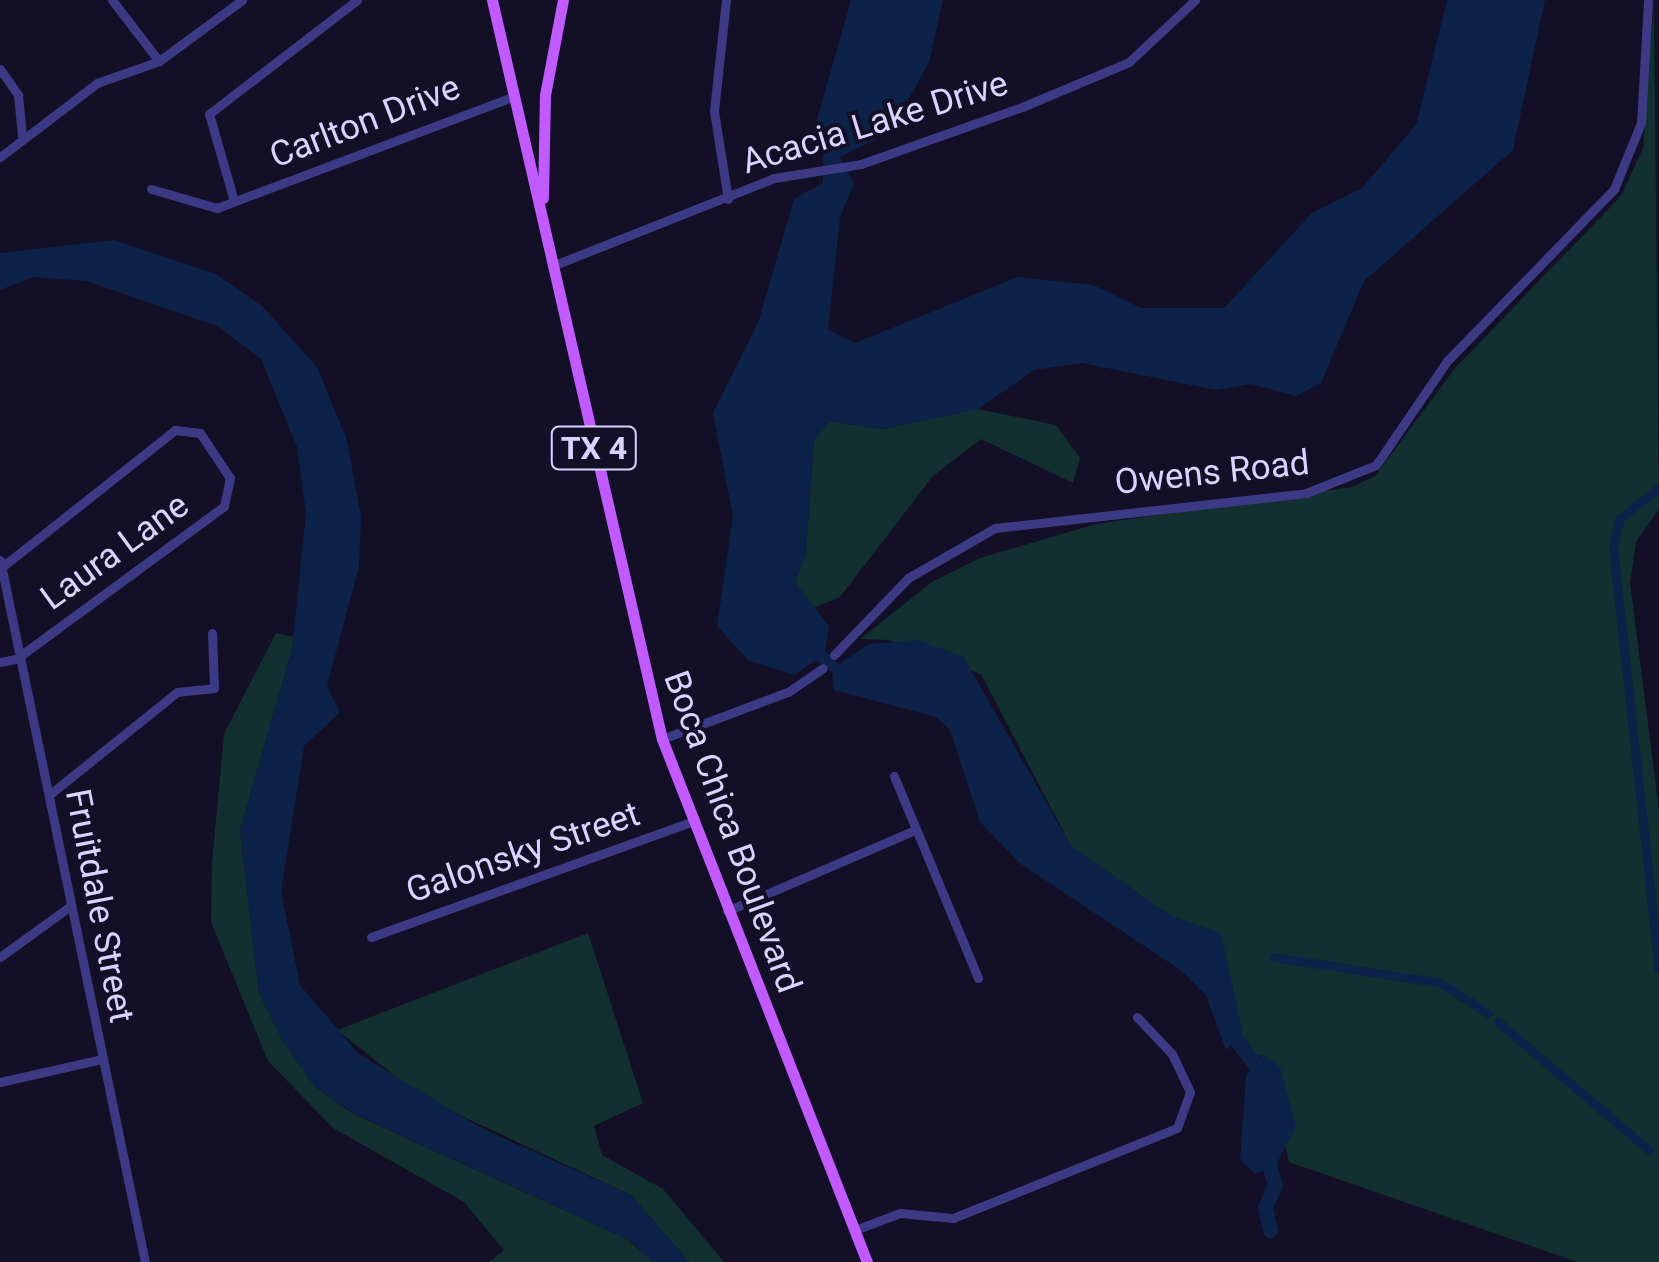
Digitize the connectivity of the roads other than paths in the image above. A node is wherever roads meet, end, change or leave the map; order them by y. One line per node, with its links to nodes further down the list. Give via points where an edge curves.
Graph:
1 (112, 0): 9 (street)
2 (242, 0): 9 (street)
3 (357, 0): 16 (street, Carlton Drive, via 210,114)
4 (492, 0): 11 (main road, Boca Chica Boulevard / TX 4)
5 (564, 0): 17 (main road, via 545,95)
6 (726, 0): 15 (street, via 714,111)
7 (1195, 0): 15 (street, Acacia Lake Drive, via 1129,62 861,164 774,178)
8 (1648, 0): 21 (street, Owens Road, via 1641,123 1614,189 1438,372 1376,465 1306,492 995,528 908,578)
9 (159, 61): 12 (street, via 115,73)
10 (0, 69): 12 (street, via 18,95)
11 (515, 96): 16 (street, Carlton Drive); 17 (main road, Boca Chica Boulevard / TX 4)
12 (22, 136): 13 (street)
13 (0, 157)
14 (151, 189): 16 (street, Carlton Drive, via 204,210)
15 (728, 199): 18 (street, Acacia Lake Drive)
16 (234, 201)
17 (542, 218): 18 (main road, Boca Chica Boulevard / TX 4)
18 (552, 266): 25 (main road, Boca Chica Boulevard / TX 4)
19 (1, 564): 22 (street, Fruitdale Street); 22 (street, Laura Lane, via 175,430 200,432 230,478 224,506)
20 (212, 633): 27 (street, via 214,688 177,692)
21 (834, 656)
22 (16, 659): 23 (street); 27 (street, Fruitdale Street)
23 (0, 662)
24 (823, 668): 25 (street, via 788,692)
25 (662, 739): 28 (main road, Boca Chica Boulevard / TX 4)
26 (894, 776): 29 (street)
27 (49, 795): 30 (street, Fruitdale Street)
28 (693, 820): 31 (main road, Boca Chica Boulevard / TX 4); 32 (street, Galonsky Street)
29 (915, 830): 31 (street); 34 (street)
30 (69, 906): 33 (street); 36 (street, Fruitdale Street)
31 (728, 911): 38 (main road, Boca Chica Boulevard / TX 4)
32 (371, 937)
33 (0, 956)
34 (978, 978)
35 (1136, 1017): 38 (street, via 1172,1054 1190,1092 1177,1128 954,1218 900,1213)
36 (102, 1059): 37 (street); 39 (street, Fruitdale Street)
37 (0, 1082)
38 (854, 1230): 40 (main road, Boca Chica Boulevard / TX 4)
39 (144, 1262)
40 (867, 1262)

